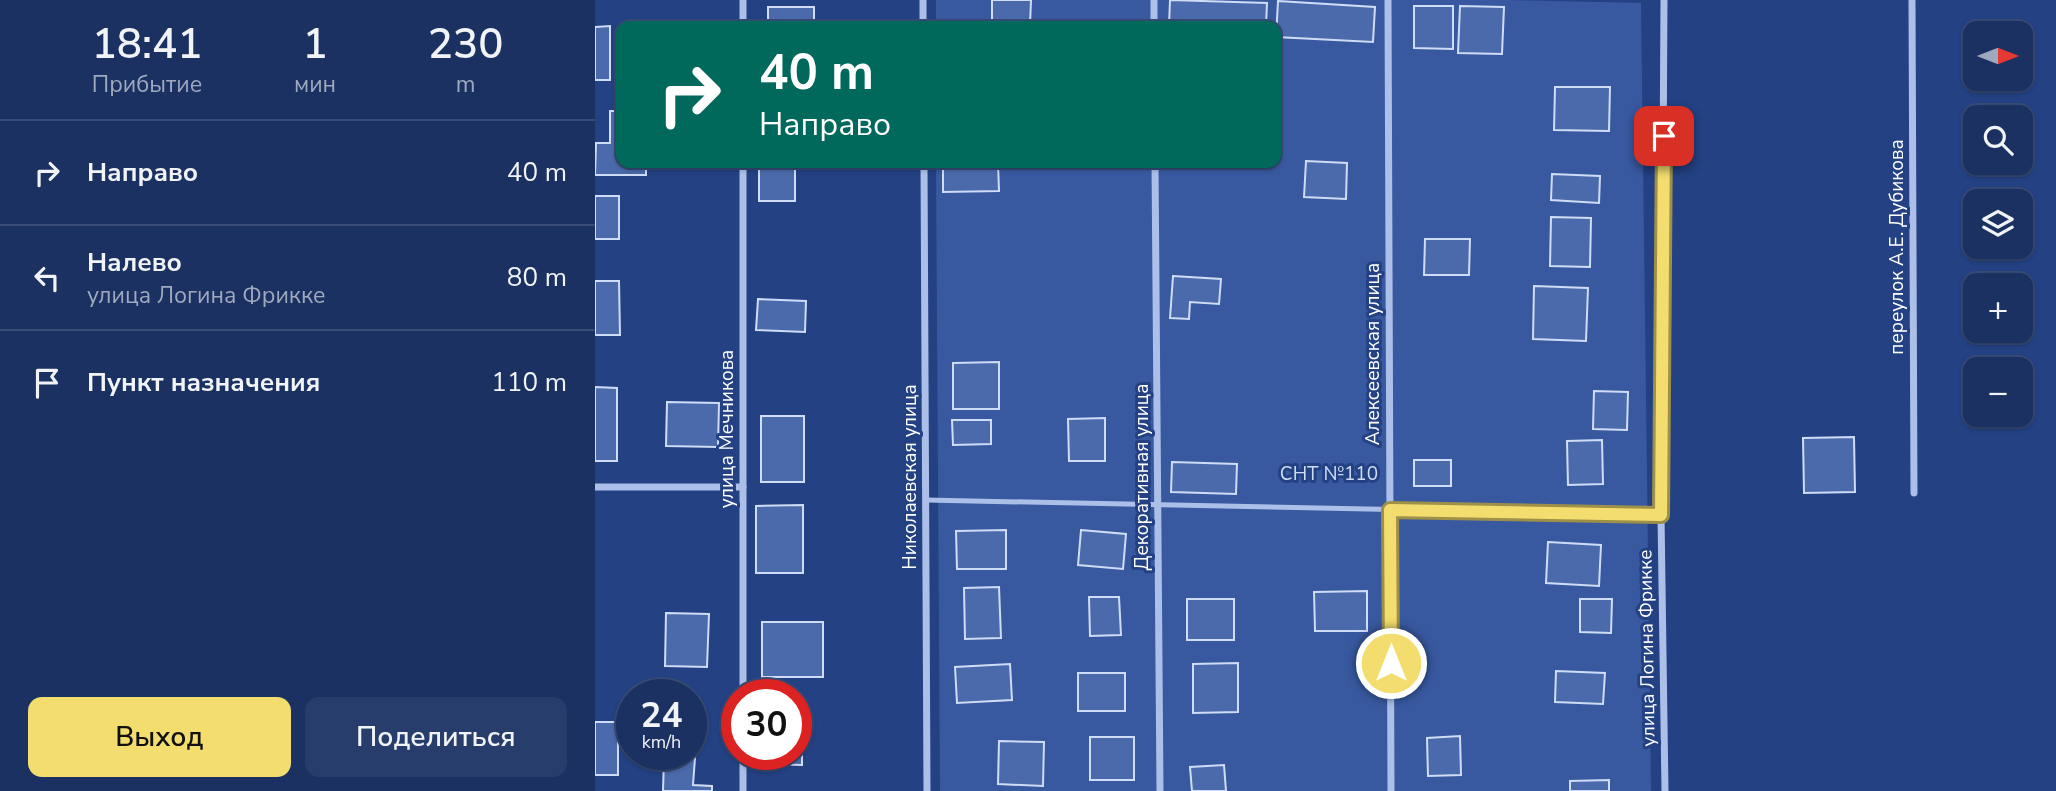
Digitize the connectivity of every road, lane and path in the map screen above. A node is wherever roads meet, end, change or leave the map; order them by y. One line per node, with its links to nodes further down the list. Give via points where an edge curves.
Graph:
1 (743, 0): 7 (street)
2 (923, 0): 8 (street)
3 (1154, 0): 9 (street)
4 (1388, 0): 18 (street, Алексеевская улица)
5 (1664, 0): 19 (street, улица Логина Фрикке)
6 (1912, 0): 15 (street, переулок А.Е. Дубикова)
7 (743, 21)
8 (923, 21)
9 (1154, 21)
10 (743, 168): 14 (street, улица Мечникова)
11 (924, 168): 16 (street, Николаевская улица)
12 (1155, 168): 17 (street, Декоративная улица)
13 (595, 487): 14 (street)
14 (743, 487): 20 (street, улица Мечникова)
15 (1914, 493)
16 (926, 500): 17 (lane); 23 (street, Николаевская улица)
17 (1158, 505): 18 (lane); 24 (street, Декоративная улица)
18 (1390, 510): 19 (lane); 25 (street, Алексеевская улица)
19 (1661, 515): 26 (street, улица Логина Фрикке)
20 (743, 679)
21 (743, 770): 22 (street)
22 (743, 791)
23 (927, 791)
24 (1160, 791)
25 (1391, 791)
26 (1665, 791)

